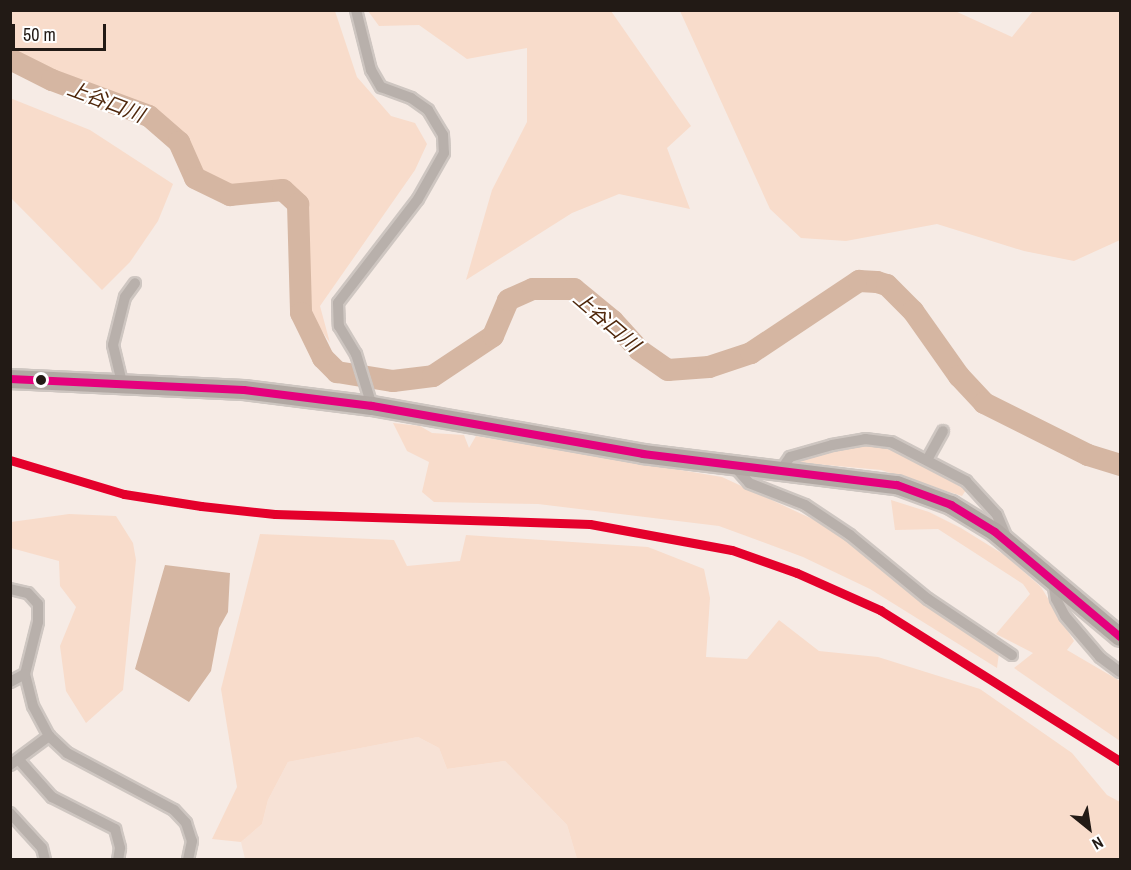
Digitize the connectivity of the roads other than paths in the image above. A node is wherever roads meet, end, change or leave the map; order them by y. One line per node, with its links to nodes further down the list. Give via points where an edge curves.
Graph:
1 (356, 10): 5 (street, via 371,70 381,87 411,98 428,110 442,135 444,153 417,199 338,303 339,326 356,354)
2 (135, 283): 4 (street, via 125,297 113,345)
3 (10, 378): 4 (main road)
4 (123, 387): 5 (main road, via 244,390)
5 (372, 406): 8 (main road, via 643,454)
6 (943, 431): 7 (street)
7 (927, 459): 9 (street, via 891,442 865,439 790,457); 10 (street, via 979,493 997,515)
8 (732, 464): 9 (main road); 14 (street, via 749,483 805,505 850,535 928,599)
9 (781, 470): 10 (main road, via 897,485 951,505)
10 (1008, 541): 11 (main road)
11 (1053, 578): 13 (main road); 15 (street, via 1056,599 1065,616 1100,657)
12 (10, 590): 16 (street, via 28,593 38,604 38,622)
13 (1120, 637)
14 (1012, 655)
15 (1120, 672)
16 (25, 674): 17 (street); 18 (street, via 33,706)
17 (10, 682)
18 (49, 736): 19 (street); 23 (street, via 67,753 174,810 186,823 192,841)
19 (15, 762): 22 (street, via 52,797 115,829 120,848)
20 (10, 813): 21 (street, via 42,848)
21 (45, 860)
22 (118, 860)
23 (188, 860)

